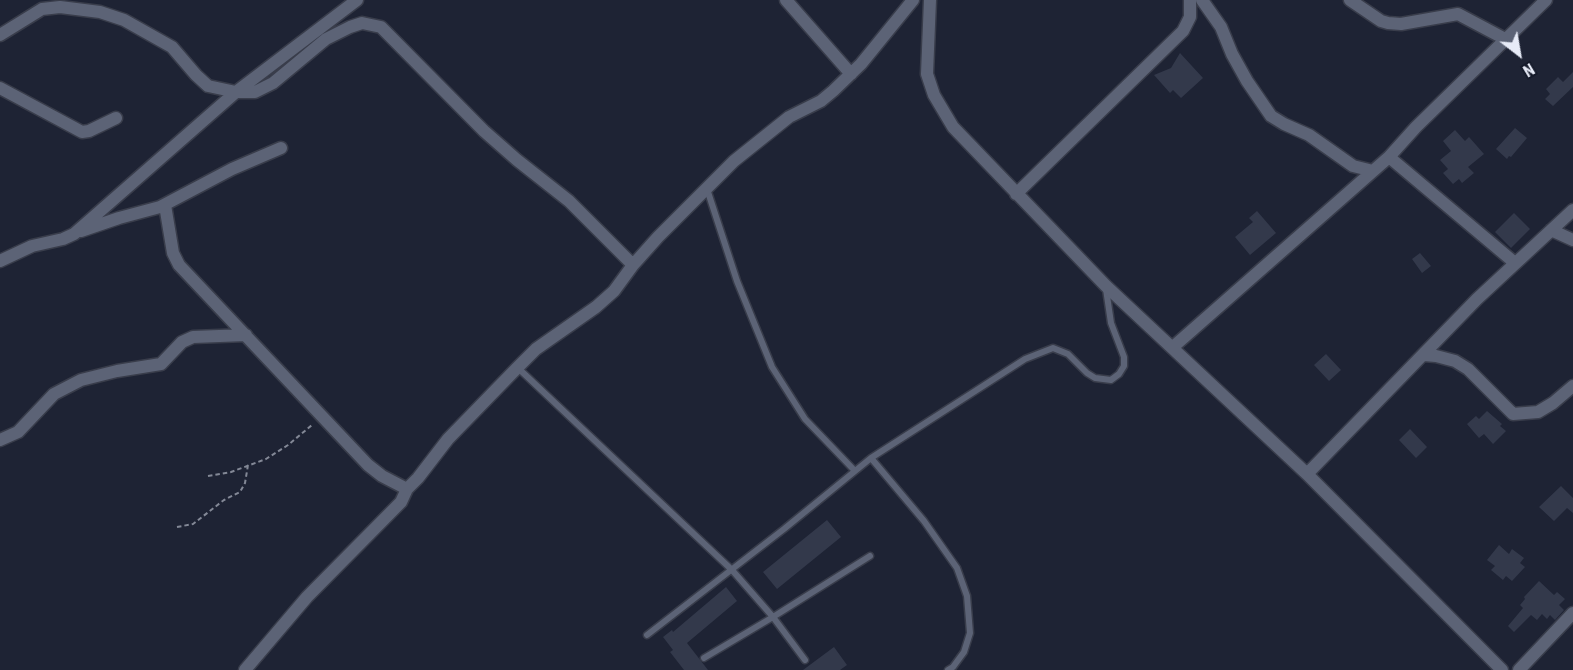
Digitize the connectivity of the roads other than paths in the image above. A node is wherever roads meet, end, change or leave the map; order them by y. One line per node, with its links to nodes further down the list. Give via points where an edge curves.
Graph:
1 (357, 0): 14 (street)
2 (786, 0): 12 (street)
3 (913, 0): 12 (street)
4 (930, 0): 20 (street, via 927,74 934,95 953,127)
5 (1190, 0): 20 (street, via 1190,17 1183,31)
6 (1201, 0): 7 (street); 18 (street, via 1221,27 1247,81 1271,116 1308,135 1353,166)
7 (1215, 0)
8 (1350, 0): 11 (street, via 1388,23 1458,14)
9 (1546, 0): 11 (street)
10 (0, 35): 14 (street, via 42,9 100,12 172,47 208,86)
11 (1507, 40): 17 (street)
12 (850, 74): 19 (street, via 821,100 773,128)
13 (0, 88): 15 (street, via 82,132)
14 (236, 92): 24 (street); 28 (street, via 255,92 273,83 326,39 350,27 362,23 381,27 484,131 569,201)
15 (116, 118)
16 (281, 148): 21 (street)
17 (1389, 157): 18 (street); 27 (street)
18 (1373, 171): 31 (street)
19 (707, 188): 28 (street); 37 (lane, via 737,282 772,367 805,419)
20 (1016, 194): 29 (street)
21 (165, 205): 24 (street); 30 (street, via 173,253 179,265)
22 (1573, 210): 23 (street)
23 (1551, 230): 25 (street); 27 (street)
24 (74, 234): 26 (street, via 32,246)
25 (1573, 240)
26 (0, 261)
27 (1515, 263): 32 (street)
28 (633, 265): 33 (street, via 596,307)
29 (1106, 286): 31 (street); 36 (lane, via 1111,323 1124,357 1124,366 1111,380 1087,373 1068,354 1053,348 1038,353)
30 (246, 335): 35 (street, via 193,337 182,342 161,364 81,380 54,394 18,432); 39 (street, via 368,465)
31 (1173, 346): 38 (street)
32 (1424, 355): 34 (street, via 1455,361 1468,369 1513,414 1538,412); 38 (street)
33 (517, 368): 39 (street); 41 (lane)
34 (1573, 386)
35 (0, 440)
36 (871, 458): 37 (lane); 48 (lane, via 957,568 967,596 970,633 964,652)
37 (855, 471): 41 (lane)
38 (1307, 474): 49 (street)
39 (407, 489): 47 (street, via 401,502 308,597)
40 (870, 556): 43 (lane)
41 (732, 570): 43 (lane); 44 (lane)
42 (1573, 612): 50 (street)
43 (773, 617): 45 (lane); 46 (lane)
44 (647, 635)
45 (704, 658)
46 (805, 660)
47 (245, 670)
48 (948, 670)
49 (1502, 670)
50 (1519, 670)

